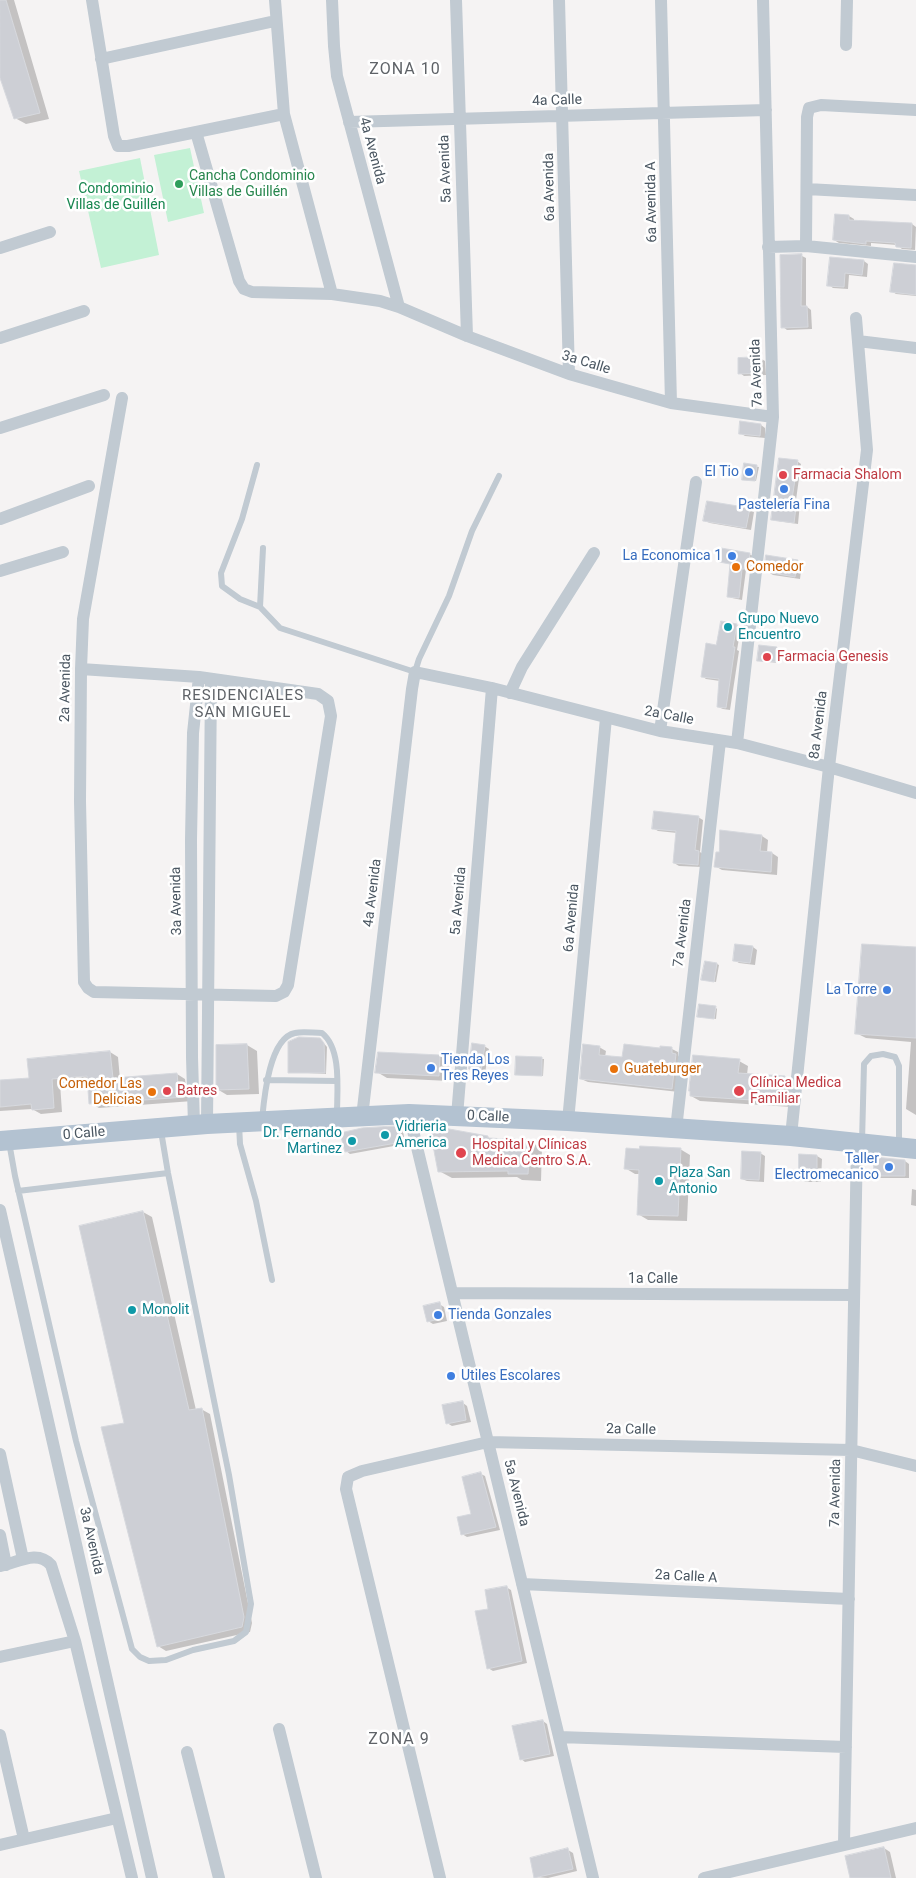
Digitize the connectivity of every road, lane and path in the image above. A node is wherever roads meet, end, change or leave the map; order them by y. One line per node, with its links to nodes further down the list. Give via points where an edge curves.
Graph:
1 (92, 0): 11 (street)
2 (275, 0): 9 (street)
3 (332, 0): 18 (street, 4a Avenida, via 337,76)
4 (456, 0): 17 (street, 5a Avenida)
5 (559, 0): 16 (street, 6a Avenida)
6 (661, 0): 14 (street, 6a Avenida A)
7 (763, 0): 12 (street, 7a Avenida)
8 (848, 0): 10 (street)
9 (276, 21): 11 (street); 15 (street)
10 (846, 45)
11 (101, 59): 19 (street, via 118,146)
12 (766, 110): 14 (street, 4a Calle); 25 (street, 7a Avenida)
13 (916, 110): 20 (street, via 821,105 809,108)
14 (665, 113): 16 (street, 4a Calle); 38 (street, 6a Avenida A)
15 (284, 114): 19 (street); 27 (street)
16 (563, 116): 17 (street, 4a Calle); 35 (street, 6a Avenida)
17 (460, 119): 18 (street, 4a Calle); 31 (street, 5a Avenida)
18 (349, 122): 28 (street, 4a Avenida)
19 (196, 132): 27 (street, 3a Calle, via 244,289 252,292)
20 (807, 189): 21 (street); 23 (street)
21 (916, 195)
22 (50, 232): 24 (street)
23 (806, 246): 25 (street); 26 (street)
24 (0, 248)
25 (768, 248): 39 (street, 7a Avenida)
26 (916, 257)
27 (332, 294): 28 (street, 3a Calle)
28 (399, 307): 31 (street, 3a Calle)
29 (84, 311): 32 (street)
30 (856, 318): 33 (street, 8a Avenida)
31 (467, 336): 35 (street, 3a Calle)
32 (0, 338)
33 (858, 341): 34 (street); 60 (street, 8a Avenida, via 867,450)
34 (916, 348)
35 (569, 374): 38 (street, 3a Calle)
36 (104, 395): 40 (street)
37 (122, 398): 51 (street, 2a Avenida, via 84,619)
38 (671, 403): 39 (street, 3a Calle)
39 (773, 417): 59 (street, 7a Avenida)
40 (0, 428)
41 (257, 465): 50 (lane, via 242,519 221,573 222,586 240,599)
42 (499, 476): 52 (lane, via 472,531)
43 (696, 482): 57 (street)
44 (88, 486): 45 (street)
45 (0, 519)
46 (262, 548): 50 (lane)
47 (63, 552): 49 (street)
48 (594, 553): 55 (street, via 522,667)
49 (0, 571)
50 (260, 607): 52 (lane, via 280,628)
51 (81, 669): 53 (street); 64 (street, 2a Avenida, via 84,982 94,992)
52 (415, 672): 54 (street, 2a Calle); 70 (street, 4a Avenida)
53 (205, 678): 62 (street, 3a Avenida, via 193,733); 63 (street); 65 (street, via 318,694 328,701 331,716 288,985 276,996)
54 (492, 688): 55 (street, 2a Calle); 69 (street, 5a Avenida)
55 (510, 693): 56 (street, 2a Calle)
56 (606, 718): 57 (street, 2a Calle); 72 (street, 6a Avenida)
57 (660, 731): 58 (street, 2a Calle)
58 (720, 741): 59 (street, 2a Calle); 77 (street, 7a Avenida)
59 (738, 743): 60 (street, 2a Calle)
60 (829, 767): 61 (street, 2a Calle); 78 (street, 8a Avenida)
61 (916, 793)
62 (191, 840): 63 (street); 64 (street, 3a Avenida)
63 (209, 840): 65 (street)
64 (192, 994): 65 (street); 75 (street, 3a Avenida)
65 (207, 994): 75 (street)
66 (266, 1080): 67 (lane); 67 (lane, via 272,1061 286,1037 293,1033 322,1033 328,1038 335,1057); 73 (lane)
67 (336, 1081): 71 (lane)
68 (409, 1114): 69 (main road, 0 Calle); 70 (main road, 0 Calle); 86 (street, 5a Avenida)
69 (457, 1116): 72 (main road, 0 Calle)
70 (362, 1117): 71 (main road, 0 Calle)
71 (338, 1118): 73 (main road, 0 Calle)
72 (568, 1121): 77 (main road, 0 Calle)
73 (262, 1122): 74 (main road, 0 Calle)
74 (239, 1123): 75 (main road, 0 Calle); 85 (lane, via 240,1144 256,1201)
75 (200, 1124): 76 (main road, 0 Calle)
76 (161, 1128): 79 (main road, 0 Calle); 82 (lane)
77 (676, 1128): 78 (main road, 0 Calle)
78 (791, 1136): 80 (main road, 0 Calle)
79 (4, 1140): 83 (lane)
80 (859, 1143): 81 (main road, 0 Calle); 81 (lane, via 864,1064 871,1056 883,1054 894,1058 899,1066); 87 (street, 7a Avenida)
81 (907, 1148)
82 (168, 1173): 83 (lane); 83 (lane, via 227,1466 251,1604 246,1632 234,1641 166,1660 149,1660 132,1649 76,1441)
83 (18, 1191)
84 (0, 1210): 110 (street, 3a Avenida)
85 (272, 1280)
86 (453, 1293): 87 (street, 1a Calle); 88 (street, 5a Avenida)
87 (854, 1295): 89 (street, 7a Avenida)
88 (488, 1442): 89 (street, 2a Calle); 95 (street, 5a Avenida); 113 (street, 2a Calle, via 362,1471 348,1477 346,1489)
89 (851, 1450): 91 (street, 2a Calle); 96 (street, 7a Avenida)
90 (0, 1454): 93 (street)
91 (916, 1466)
92 (0, 1535): 94 (street)
93 (24, 1559): 94 (street); 97 (street, via 38,1556 51,1565)
94 (3, 1566)
95 (522, 1584): 96 (street, 2a Calle A); 101 (street, 5a Avenida)
96 (849, 1599): 102 (street, 7a Avenida)
97 (75, 1641): 98 (street); 104 (street)
98 (0, 1656)
99 (279, 1729): 112 (street)
100 (0, 1735): 106 (street)
101 (559, 1737): 102 (street); 114 (street, 5a Avenida)
102 (846, 1747): 108 (street, 7a Avenida)
103 (187, 1752): 111 (street)
104 (116, 1818): 106 (street); 109 (street)
105 (916, 1828): 108 (street)
106 (24, 1839): 107 (street)
107 (0, 1844)
108 (844, 1844): 115 (street)
109 (132, 1878)
110 (152, 1878)
111 (219, 1878)
112 (316, 1878)
113 (440, 1878)
114 (593, 1878)
115 (704, 1878)

